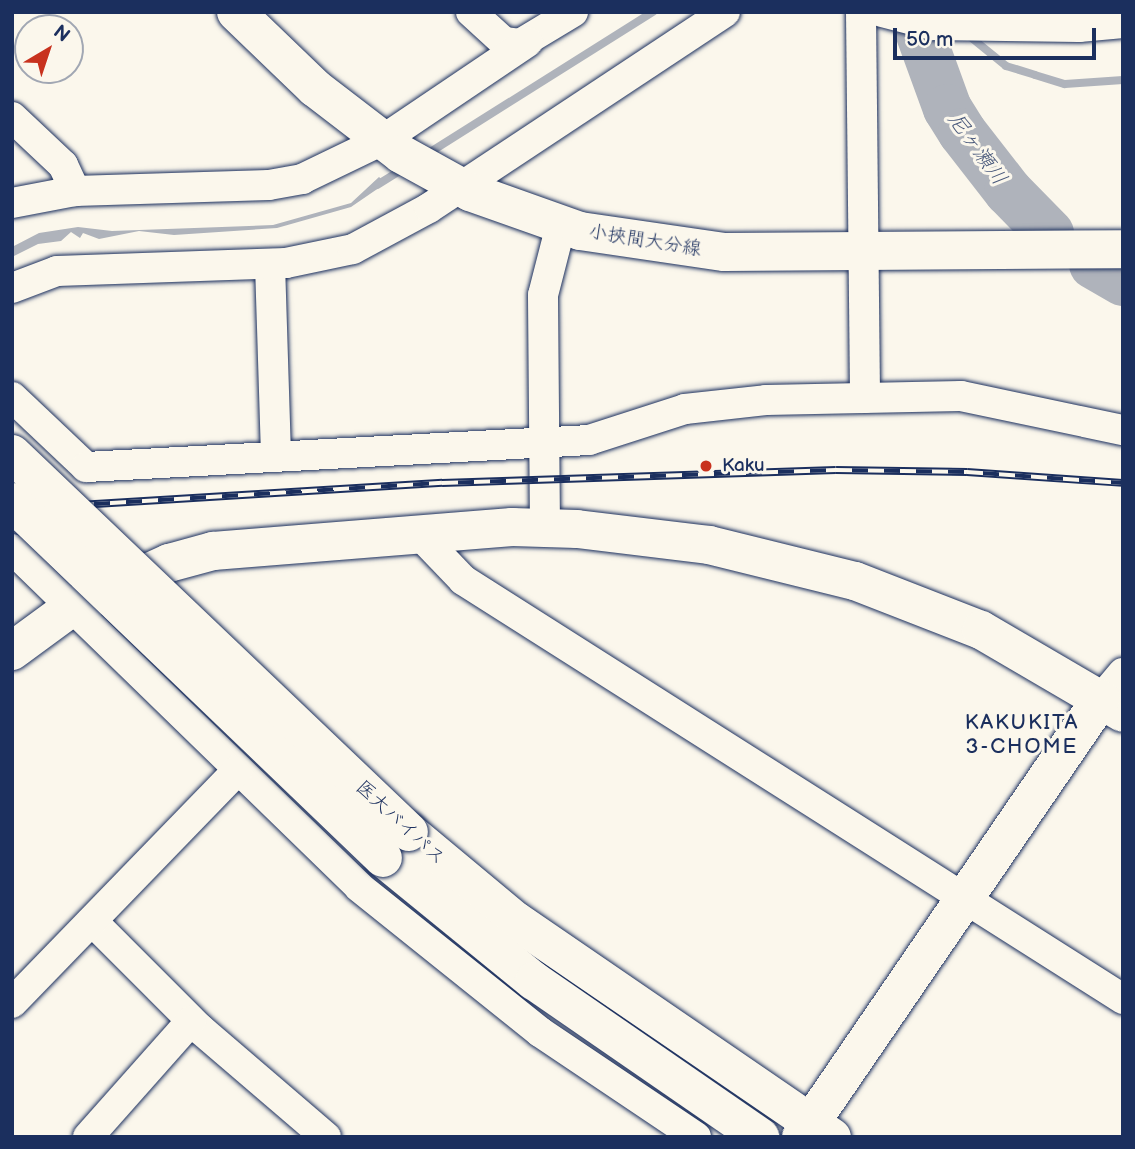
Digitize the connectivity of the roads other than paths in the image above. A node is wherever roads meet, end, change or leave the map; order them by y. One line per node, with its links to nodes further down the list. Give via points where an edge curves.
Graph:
1 (236, 12): 10 (main road, 小挾間大分線, via 315,88)
2 (471, 12): 8 (street, via 504,42)
3 (573, 12): 8 (street)
4 (725, 12): 11 (street)
5 (861, 12): 16 (street)
6 (893, 17): 7 (street, via 982,26)
7 (1123, 23)
8 (528, 42): 10 (street)
9 (12, 117): 12 (street, via 63,165)
10 (402, 154): 11 (main road, 小挾間大分線); 12 (street, via 334,167 286,183)
11 (461, 187): 14 (main road, 小挾間大分線); 17 (street, via 353,249)
12 (75, 191): 13 (street)
13 (12, 203)
14 (561, 225): 16 (main road, 小挾間大分線, via 678,248); 22 (street, via 542,295)
15 (1123, 249): 16 (main road, 小挾間大分線)
16 (865, 251): 20 (street)
17 (270, 264): 18 (street, via 57,271); 24 (street)
18 (12, 288)
19 (12, 397): 24 (street, via 86,467)
20 (864, 398): 21 (street, via 961,396); 22 (street, via 697,407 604,437)
21 (1123, 430)
22 (543, 441): 24 (street); 26 (street)
23 (12, 454): 33 (main road, 医大バイパス, bridge)
24 (276, 456)
25 (12, 502): 33 (main road, 医大バイパス, bridge)
26 (545, 527): 27 (main road); 31 (main road, via 709,545 855,580 981,630)
27 (418, 533): 29 (main road, via 213,551 169,563); 34 (street, via 463,580)
28 (12, 549): 29 (street)
29 (72, 607): 30 (main road); 32 (street)
30 (12, 651)
31 (1116, 695): 34 (main road)
32 (237, 770): 35 (street); 42 (street, via 359,887 437,951 568,1052)
33 (396, 845): 39 (main road, 医大バイパス, via 516,921); 43 (main road, 医大バイパス, via 534,981)
34 (964, 898): 36 (street); 39 (main road)
35 (92, 921): 37 (street); 38 (street)
36 (1123, 999)
37 (12, 1003)
38 (191, 1021): 40 (street); 41 (street)
39 (815, 1132)
40 (88, 1137)
41 (326, 1137)
42 (696, 1137)
43 (760, 1137)

